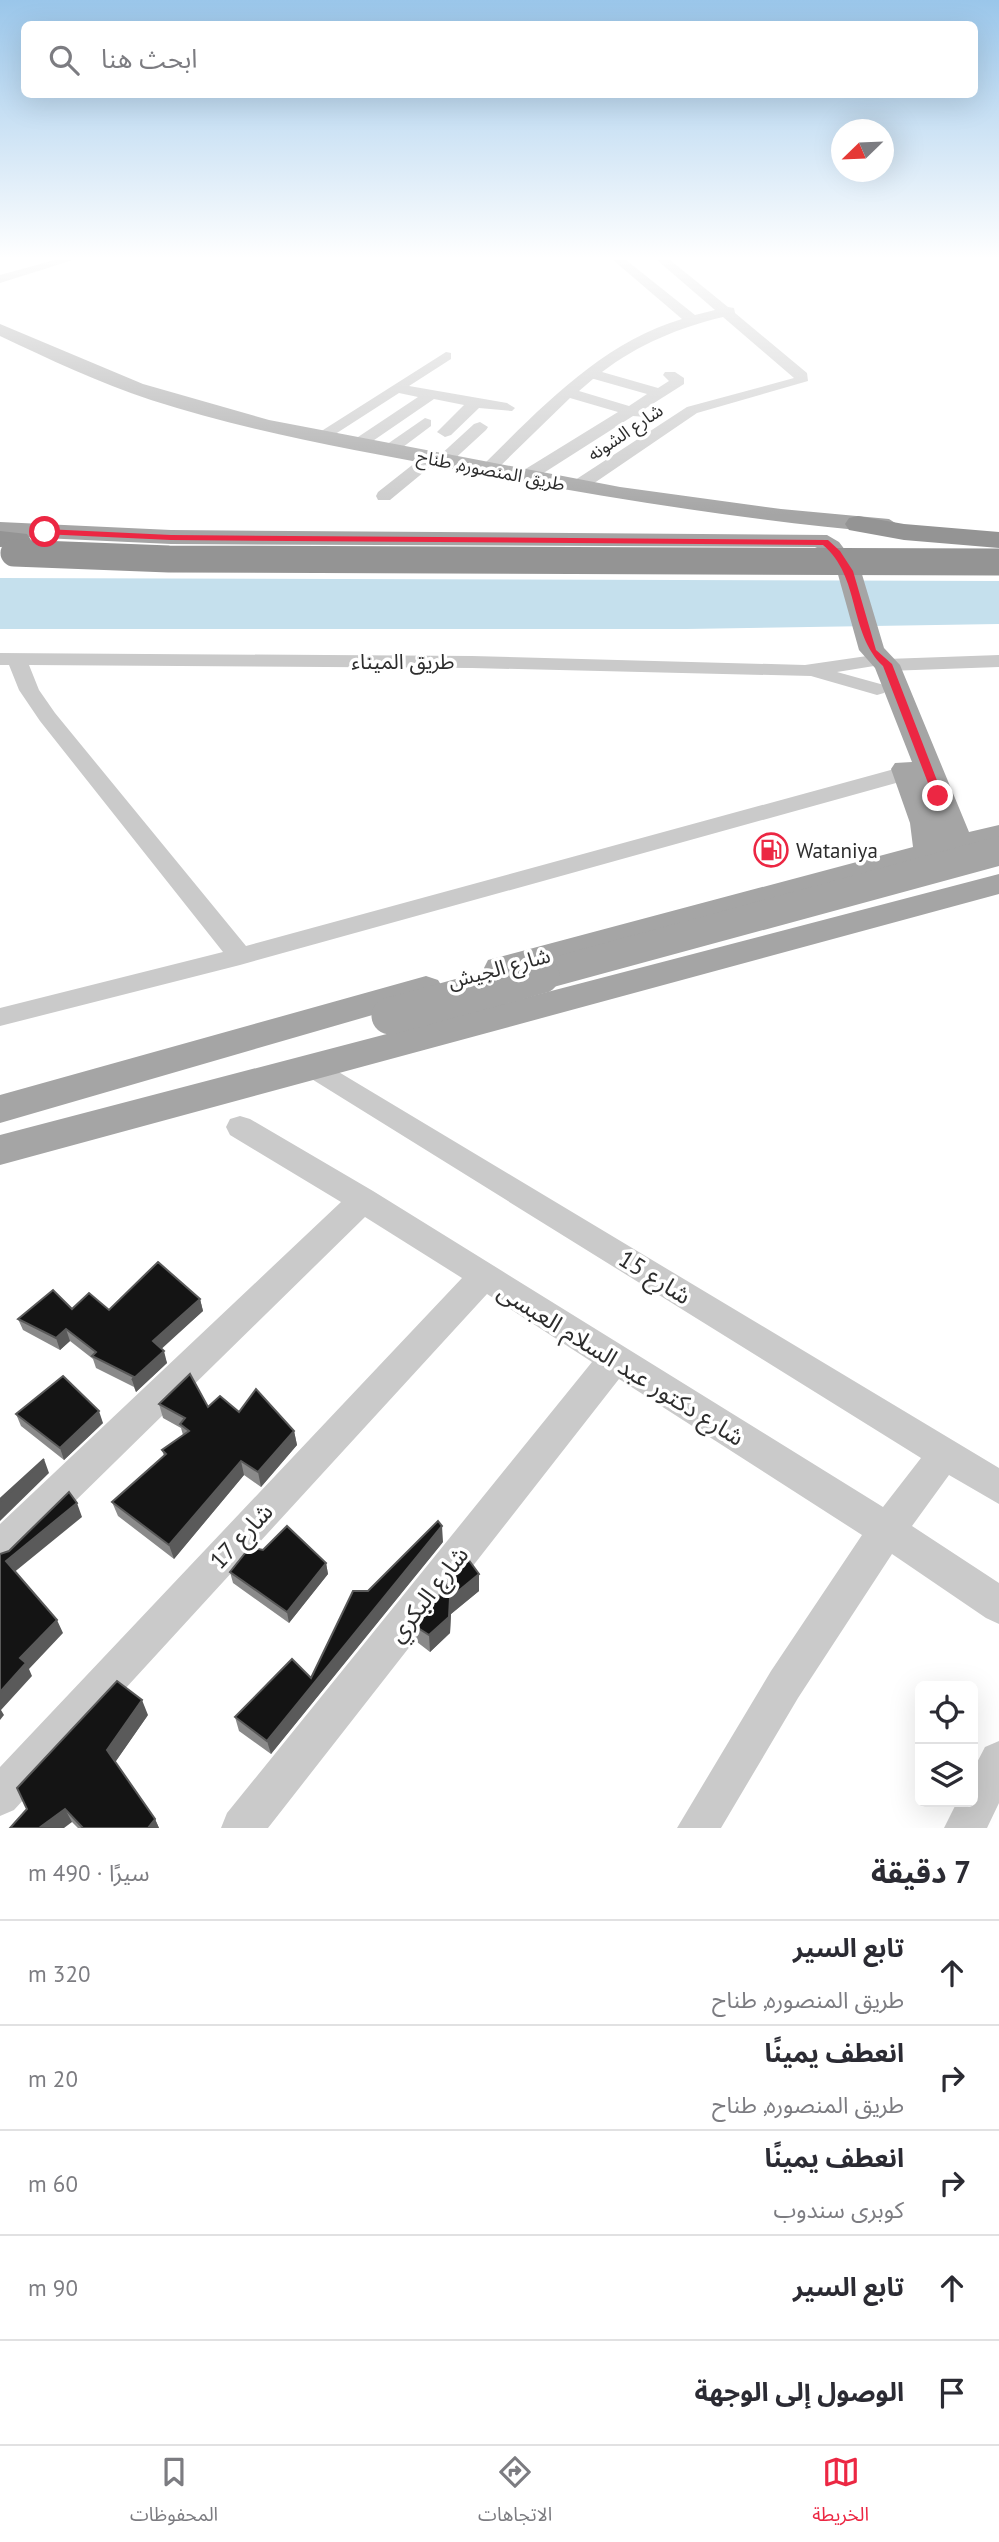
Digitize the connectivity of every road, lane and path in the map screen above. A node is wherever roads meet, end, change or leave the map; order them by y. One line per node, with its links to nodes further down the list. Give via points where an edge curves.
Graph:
1 (37, 345): 23 (main road, طريق المنصوره, طناح, via 157,395)
2 (634, 345): 5 (street)
3 (767, 345): 11 (street, شارع الشونه, via 802,376 801,381)
4 (446, 356): 6 (street)
5 (593, 374): 7 (street); 8 (street)
6 (395, 388): 9 (street); 23 (street)
7 (569, 393): 15 (street); 27 (street)
8 (660, 393): 11 (street, via 673,379); 15 (street)
9 (430, 394): 10 (street); 13 (street)
10 (475, 403): 12 (street); 16 (street)
11 (701, 406): 19 (street, شارع الشونه)
12 (508, 408)
13 (407, 410): 14 (street); 16 (street); 24 (street)
14 (382, 411)
15 (631, 411): 19 (street); 21 (street)
16 (462, 415): 22 (street)
17 (576, 422): 21 (street)
18 (425, 423): 26 (street)
19 (672, 423): 31 (street, شارع الشونه)
20 (480, 427): 28 (street)
21 (603, 428): 30 (street)
22 (445, 432)
23 (320, 437): 24 (main road, طريق المنصوره, طناح)
24 (358, 444): 26 (main road, طريق المنصوره, طناح)
25 (478, 445): 27 (street)
26 (389, 450): 28 (main road, طريق المنصوره, طناح)
27 (507, 451): 29 (street)
28 (437, 460): 29 (main road, طريق المنصوره, طناح); 32 (street)
29 (488, 470): 30 (main road, طريق المنصوره, طناح)
30 (525, 477): 31 (main road, طريق المنصوره, طناح)
31 (578, 486): 33 (main road, طريق المنصوره, طناح)
32 (384, 496)
33 (858, 524): 34 (main road, طريق المنصوره, طناح); 35 (highway)
34 (999, 533)
35 (999, 540)
36 (5, 545): 37 (highway); 38 (highway, bridge, via 182,559); 40 (highway, via 135,569)
37 (999, 551)
38 (999, 560): 40 (main road, via 873,558 859,562)
39 (999, 572): 40 (highway)
40 (850, 575): 42 (main road)
41 (9, 659): 44 (street, طريق الميناء, via 472,662); 51 (street, via 47,717)
42 (874, 660): 43 (street); 44 (street, طريق الميناء); 44 (street, طريق الميناء); 45 (main road); 45 (main road)
43 (999, 661)
44 (805, 671)
45 (920, 789): 47 (main road); 48 (main road); 51 (street)
46 (999, 834): 47 (main road, شارع الجيش)
47 (960, 843): 48 (main road, شارع الجيش); 50 (main road)
48 (929, 851): 54 (main road, شارع الجيش, via 278,1027)
49 (999, 851): 54 (main road, bridge, via 206,1064)
50 (988, 887): 53 (main road)
51 (240, 956): 52 (street)
52 (0, 1017)
53 (312, 1066): 57 (main road); 61 (street, شارع 15)
54 (113, 1077): 55 (main road, شارع الجيش)
55 (0, 1109)
56 (240, 1127): 58 (street, شارع دكتور عبد السلام العبسى)
57 (0, 1150)
58 (363, 1200): 59 (street, شارع دكتور عبد السلام العبسى); 64 (street)
59 (482, 1277): 60 (street, شارع دكتور عبد السلام العبسى); 67 (street, شارع 17)
60 (614, 1360): 63 (street, شارع دكتور عبد السلام العبسى); 68 (street, شارع البكري)
61 (944, 1455): 62 (street, شارع 15); 63 (street)
62 (999, 1487)
63 (885, 1529): 65 (street, شارع دكتور عبد السلام العبسى); 69 (street, via 792,1669)
64 (0, 1549)
65 (999, 1605)
66 (999, 1761): 70 (street)
67 (0, 1796)
68 (242, 1828)
69 (698, 1828)
70 (965, 1828)

